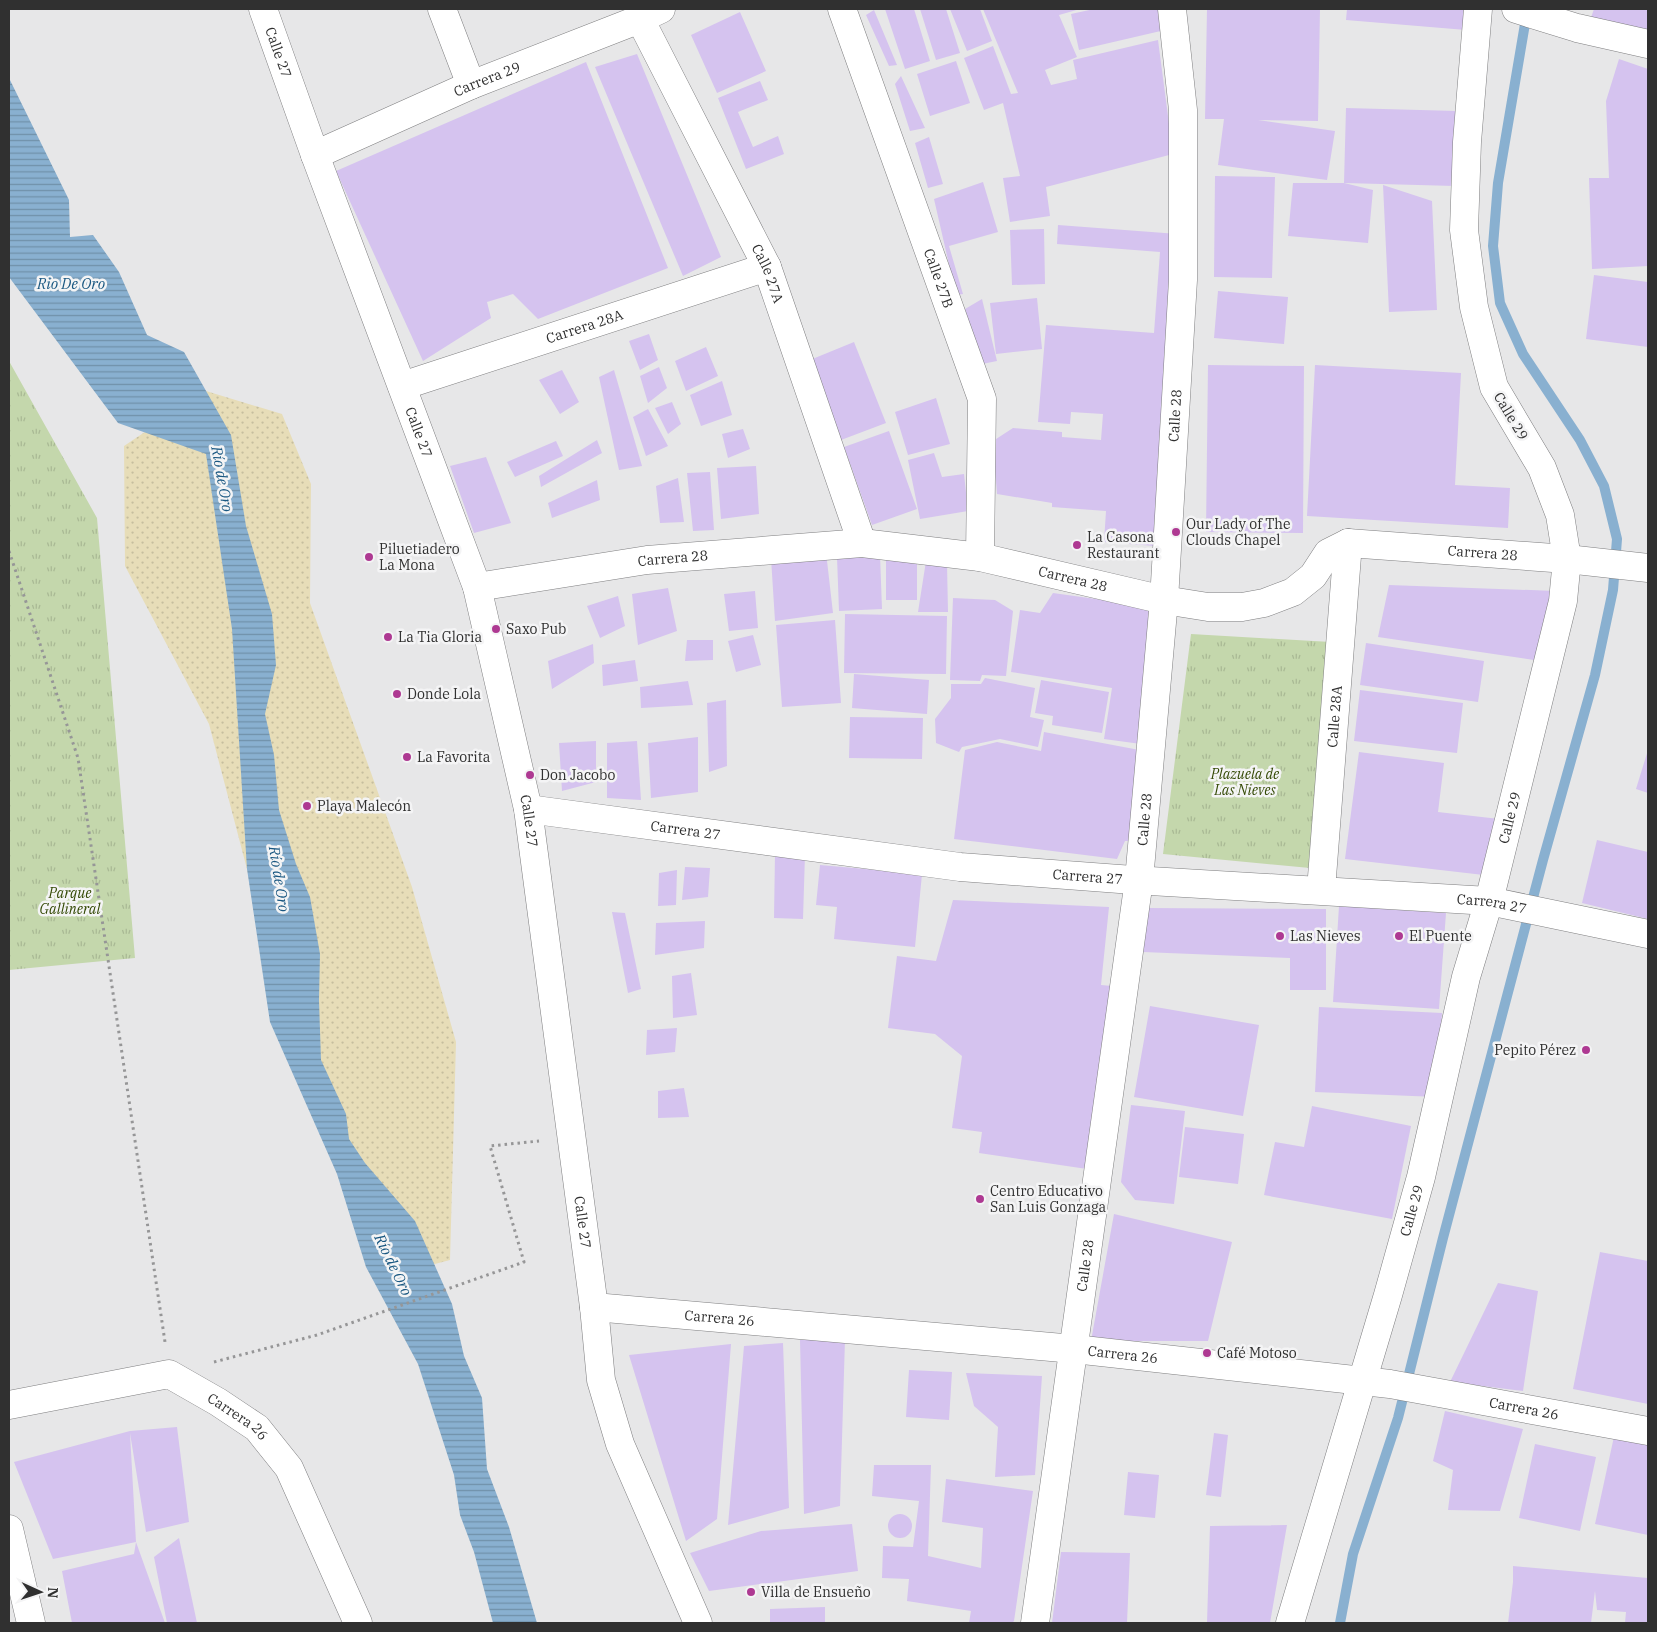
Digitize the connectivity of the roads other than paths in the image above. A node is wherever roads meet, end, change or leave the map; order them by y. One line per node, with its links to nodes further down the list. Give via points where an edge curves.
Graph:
1 (263, 9): 11 (street, Calle 27)
2 (442, 9): 10 (street)
3 (842, 9): 16 (street, Calle 27B, via 982,399)
4 (1172, 9): 20 (street, Calle 28, via 1183,110 1183,280)
5 (1478, 9): 17 (street, Calle 29, via 1467,142 1464,230 1474,307 1494,387 1542,468 1560,515)
6 (1516, 9): 8 (street)
7 (651, 14): 10 (street, Carrera 29); 12 (street, Calle 27A)
8 (1574, 20): 9 (street)
9 (1648, 44)
10 (471, 85): 11 (street, Carrera 29)
11 (315, 155): 13 (street, Calle 27)
12 (767, 267): 13 (street, Carrera 28A); 14 (street, Calle 27A)
13 (402, 386): 19 (street, Calle 27)
14 (862, 543): 16 (street, Carrera 28); 19 (street, Carrera 28, via 647,560)
15 (1348, 543): 17 (street, Carrera 28); 20 (street, Carrera 28, via 1328,553 1312,576 1293,592 1264,603 1208,607); 23 (street, Calle 28A)
16 (980, 557): 20 (street, Carrera 28)
17 (1567, 559): 18 (street, Carrera 28); 24 (street, Calle 29, via 1563,601)
18 (1648, 568)
19 (477, 587): 21 (street, Calle 27)
20 (1164, 600): 22 (street, Calle 28)
21 (528, 809): 22 (street, Carrera 27, via 960,867); 26 (street, Calle 27)
22 (1139, 880): 23 (street, Carrera 27); 27 (street, Calle 28)
23 (1320, 890): 24 (street, Carrera 27)
24 (1500, 903): 25 (street, Carrera 27); 28 (street, Calle 29, via 1466,977 1421,1177)
25 (1648, 934)
26 (594, 1307): 27 (street, Carrera 26); 34 (street, Calle 27, via 602,1380 620,1444)
27 (1074, 1349): 28 (street, Carrera 26); 35 (street, Calle 28)
28 (1362, 1381): 30 (street, Carrera 26); 36 (street, Calle 29)
29 (9, 1405): 33 (street, Carrera 26, via 169,1374 218,1402 257,1428 290,1468)
30 (1648, 1431)
31 (9, 1529): 32 (street)
32 (31, 1623)
33 (358, 1623)
34 (698, 1623)
35 (1036, 1623)
36 (1290, 1623)

